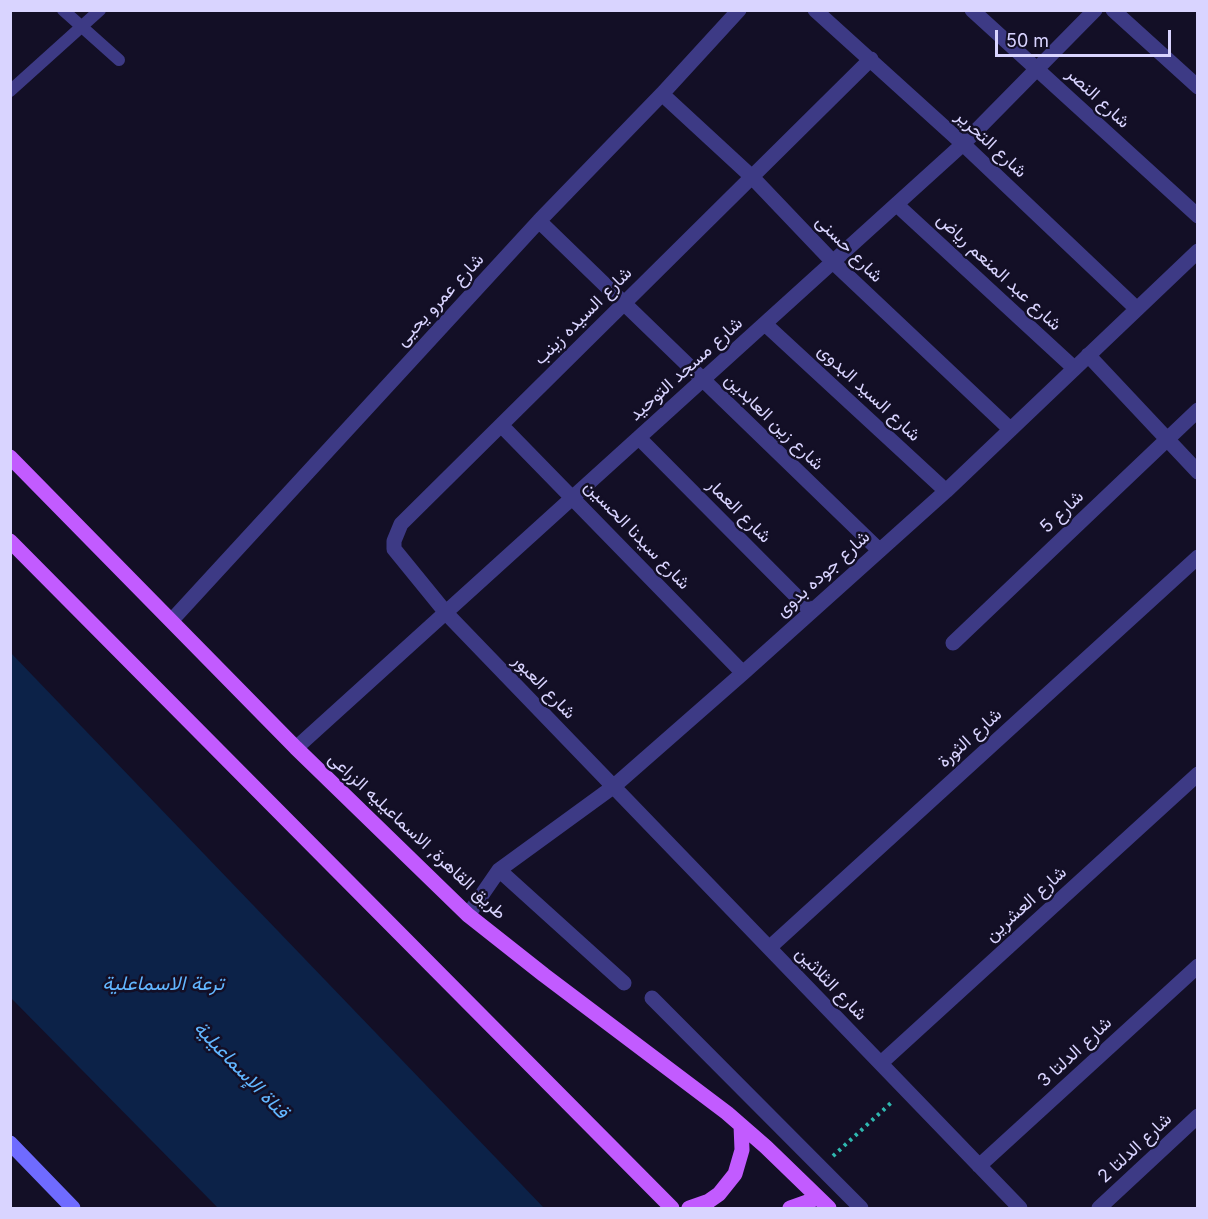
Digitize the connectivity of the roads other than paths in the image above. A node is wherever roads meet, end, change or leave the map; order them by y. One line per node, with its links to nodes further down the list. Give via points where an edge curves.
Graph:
1 (63, 10): 8 (lane)
2 (100, 10): 8 (lane)
3 (739, 10): 14 (street, شارع عمرو يحيى)
4 (815, 10): 9 (street, شارع التحرير)
5 (972, 10): 11 (street, شارع النصر)
6 (1095, 10): 11 (street, شارع مسجد التوحيد)
7 (1113, 10): 12 (street)
8 (82, 27): 10 (lane); 13 (lane)
9 (871, 59): 15 (street, شارع التحرير); 16 (street, شارع السيده زينب)
10 (119, 60)
11 (1038, 69): 15 (street, شارع مسجد التوحيد); 18 (street, شارع النصر)
12 (1197, 87)
13 (10, 91)
14 (662, 94): 16 (street, شارع حسنى); 19 (street, شارع عمرو يحيى)
15 (963, 144): 17 (street, شارع مسجد التوحيد); 23 (street, شارع التحرير)
16 (752, 177): 21 (street, شارع حسنى); 22 (street, شارع السيده زينب)
17 (897, 205): 21 (street, شارع مسجد التوحيد); 26 (street, شارع عبد المنعم رياض)
18 (1197, 216)
19 (539, 221): 22 (street, شارع زين العابدين); 42 (street, شارع عمرو يحيى)
20 (1197, 251): 23 (street, شارع جوده بدوى)
21 (834, 263): 24 (street, شارع مسجد التوحيد); 30 (street, شارع حسنى)
22 (623, 303): 27 (street, شارع زين العابدين); 29 (street, شارع السيده زينب)
23 (1137, 309): 25 (street, شارع جوده بدوى)
24 (765, 324): 27 (street, شارع مسجد التوحيد); 35 (street, شارع السيد البدوى)
25 (1088, 355): 26 (street, شارع جوده بدوى); 32 (street)
26 (1074, 368): 30 (street, شارع جوده بدوى)
27 (702, 380): 31 (street, شارع مسجد التوحيد); 38 (street, شارع زين العابدين)
28 (1197, 410): 32 (street, شارع 5)
29 (501, 425): 36 (street, شارع سيدنا الحسين); 41 (street, شارع السيده زينب, via 402,524 394,541 398,555)
30 (1010, 429): 35 (street, شارع جوده بدوى)
31 (639, 438): 36 (street, شارع مسجد التوحيد); 40 (street, شارع العمار)
32 (1167, 439): 34 (street); 43 (street, شارع 5)
33 (10, 457): 42 (main road, طريق القاهرة, الاسماعيليه الزراعى)
34 (1197, 472)
35 (946, 491): 38 (street, شارع جوده بدوى)
36 (574, 498): 41 (street, شارع مسجد التوحيد); 44 (street, شارع سيدنا الحسين)
37 (10, 541): 61 (main road)
38 (879, 550): 40 (street, شارع جوده بدوى)
39 (1197, 557): 50 (street, شارع الثورة)
40 (812, 611): 44 (street, شارع جوده بدوى)
41 (447, 614): 45 (street, شارع مسجد التوحيد); 47 (street, شارع العبور)
42 (172, 620): 45 (main road, طريق القاهرة, الاسماعيليه الزراعى)
43 (953, 643)
44 (743, 673): 47 (street, شارع جوده بدوى)
45 (296, 748): 49 (main road, طريق القاهرة, الاسماعيليه الزراعى)
46 (1197, 774): 54 (street, شارع العشرين)
47 (613, 787): 48 (street, شارع جوده بدوى); 50 (street, شارع الثلاثين)
48 (499, 870): 49 (street, شارع جوده بدوى); 52 (street)
49 (468, 915): 56 (main road, طريق القاهرة, الاسماعيليه الزراعى)
50 (769, 948): 54 (street, شارع الثلاثين)
51 (1197, 966): 58 (street, شارع الدلتا 3)
52 (624, 983)
53 (652, 998): 64 (street)
54 (881, 1063): 58 (street, شارع الثلاثين)
55 (1197, 1116): 66 (street, شارع الدلتا 2)
56 (741, 1125): 59 (main road, طريق القاهرة, الاسماعيليه الزراعى); 62 (main road, via 742,1150 735,1174 714,1197)
57 (10, 1143): 60 (main road)
58 (980, 1166): 65 (street, شارع الثلاثين)
59 (824, 1203): 63 (main road, via 804,1202)
60 (73, 1209)
61 (672, 1209)
62 (689, 1209)
63 (790, 1209)
64 (861, 1209)
65 (1020, 1209)
66 (1100, 1209)

